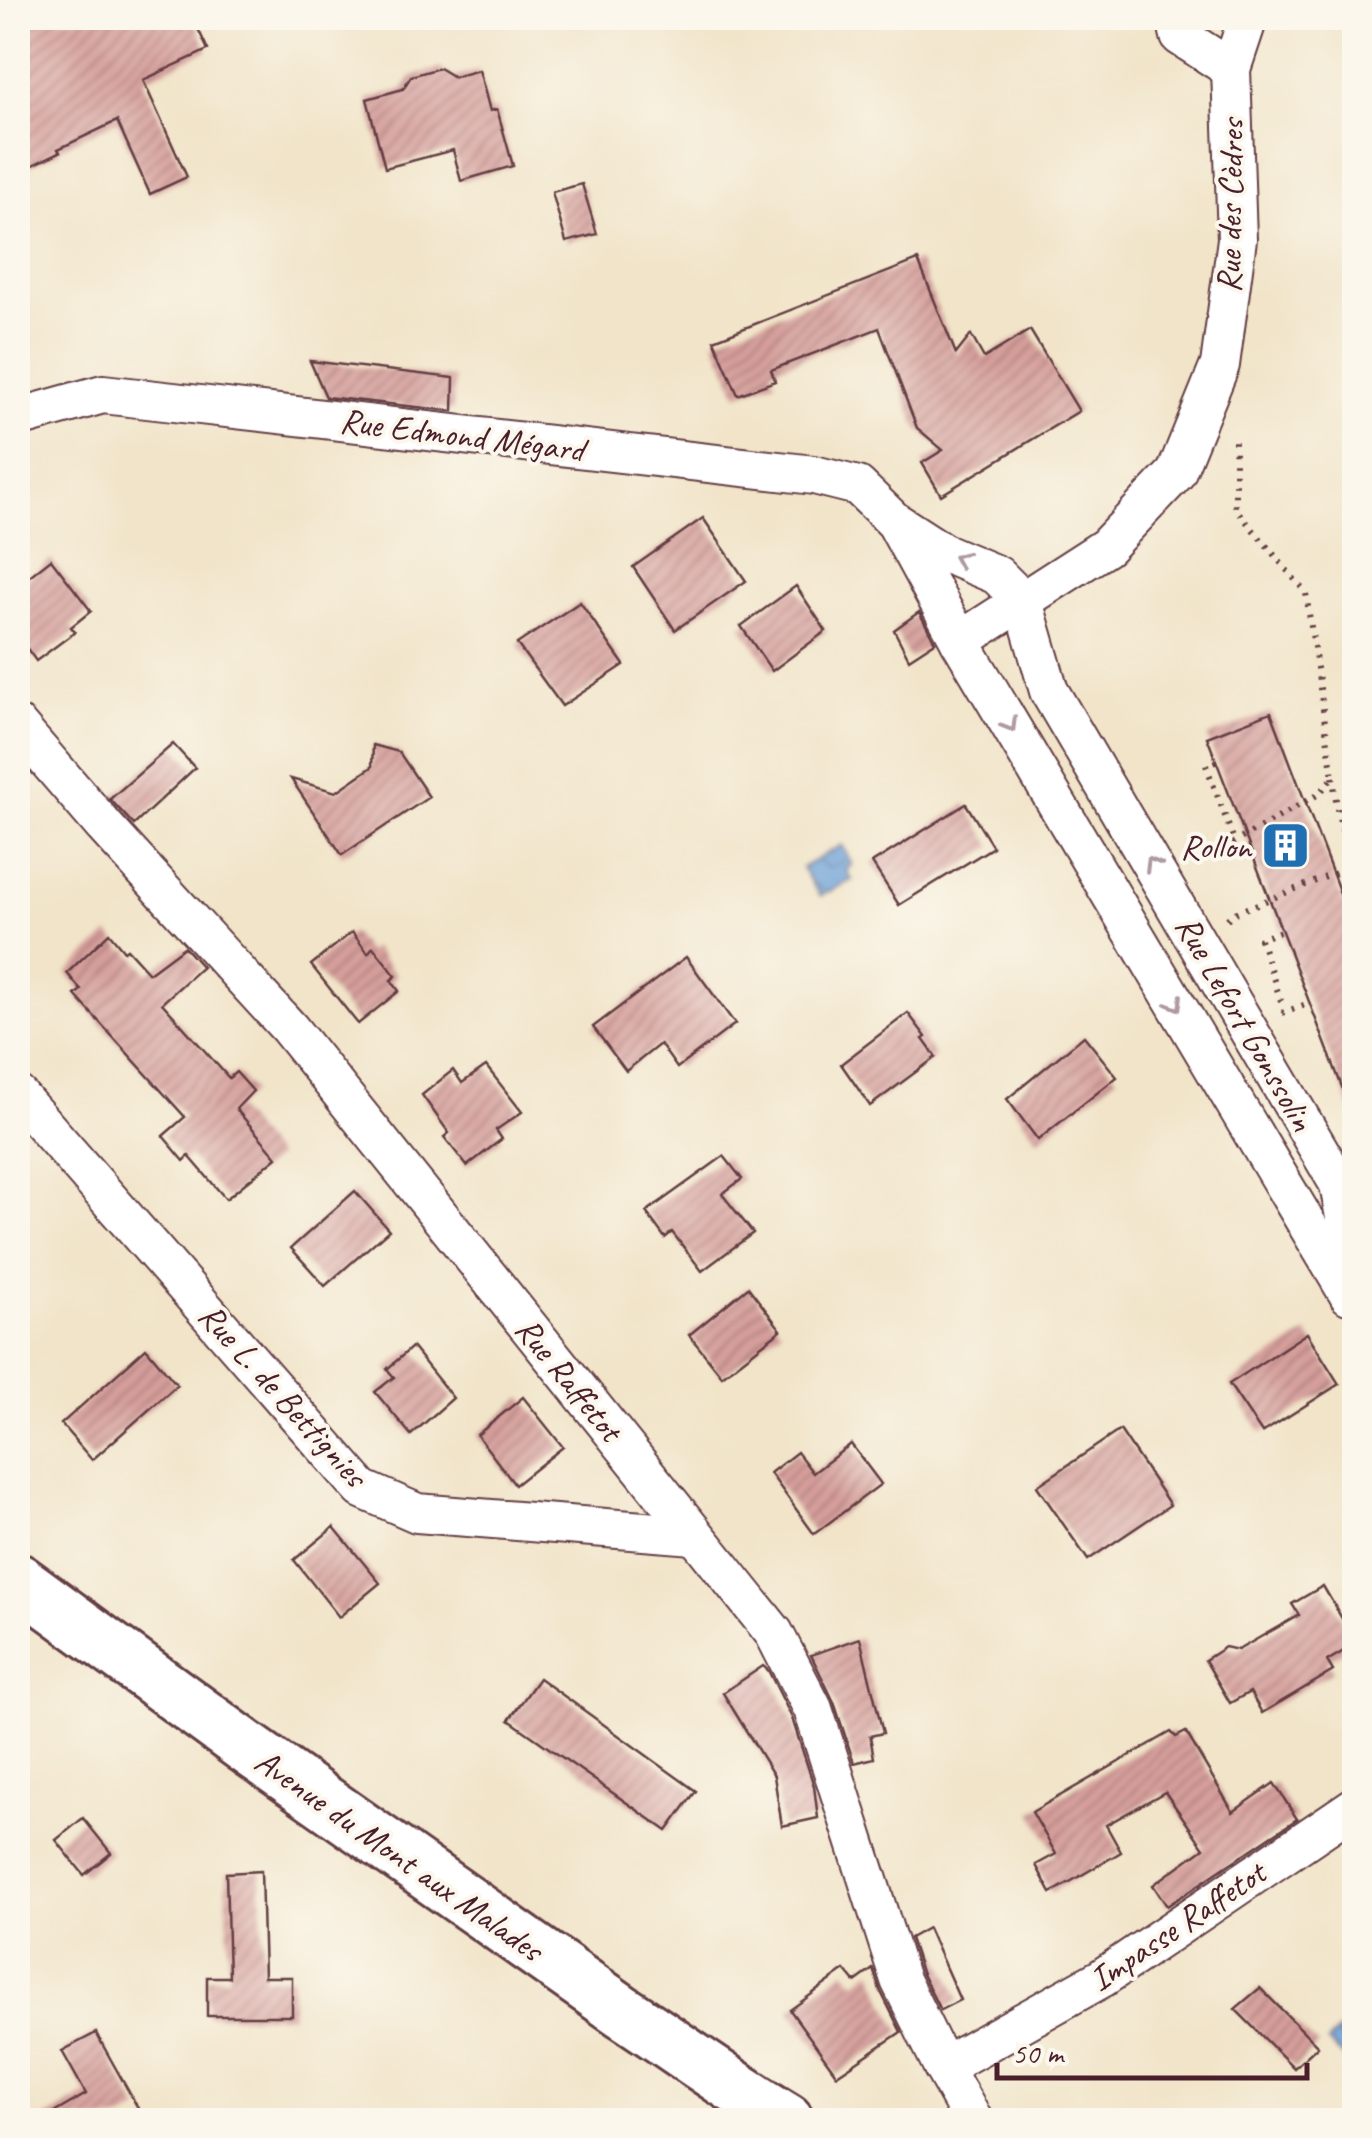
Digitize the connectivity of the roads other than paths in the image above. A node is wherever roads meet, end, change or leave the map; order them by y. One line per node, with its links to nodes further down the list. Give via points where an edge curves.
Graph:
1 (1176, 18): 3 (street, via 1180,36)
2 (1248, 18): 3 (street, Rue des Cèdres)
3 (1231, 69): 6 (street, Rue des Cèdres, via 1237,239 1220,365 1176,473 1106,547)
4 (18, 418): 5 (street, Rue Edmond Mégard, via 103,394 814,476 858,486)
5 (894, 520): 6 (street, Rue Edmond Mégard, one-way to 5, via 996,574 942,552); 7 (street, Rue Edmond Mégard)
6 (1022, 601): 7 (street, Rue des Cèdres); 10 (street, Rue Lefort Gonssolin, one-way to 6, via 1339,1184 1049,691)
7 (960, 641): 10 (street, Rue Lefort Gonssolin, one-way to 10)
8 (18, 726): 11 (street, Rue Raffetot, via 288,1028)
9 (18, 1095): 11 (street, Rue L. de Bettignies, via 362,1489 417,1513)
10 (1352, 1300)
11 (694, 1535): 14 (street, Rue Raffetot, via 774,1633 813,1709 900,1980)
12 (18, 1580): 15 (street, Avenue du Mont aux Malades, via 246,1748)
13 (1354, 1806): 14 (street, Impasse Raffetot, via 1102,1978)
14 (943, 2067): 16 (street, Rue Raffetot)
15 (787, 2120)
16 (973, 2120)

